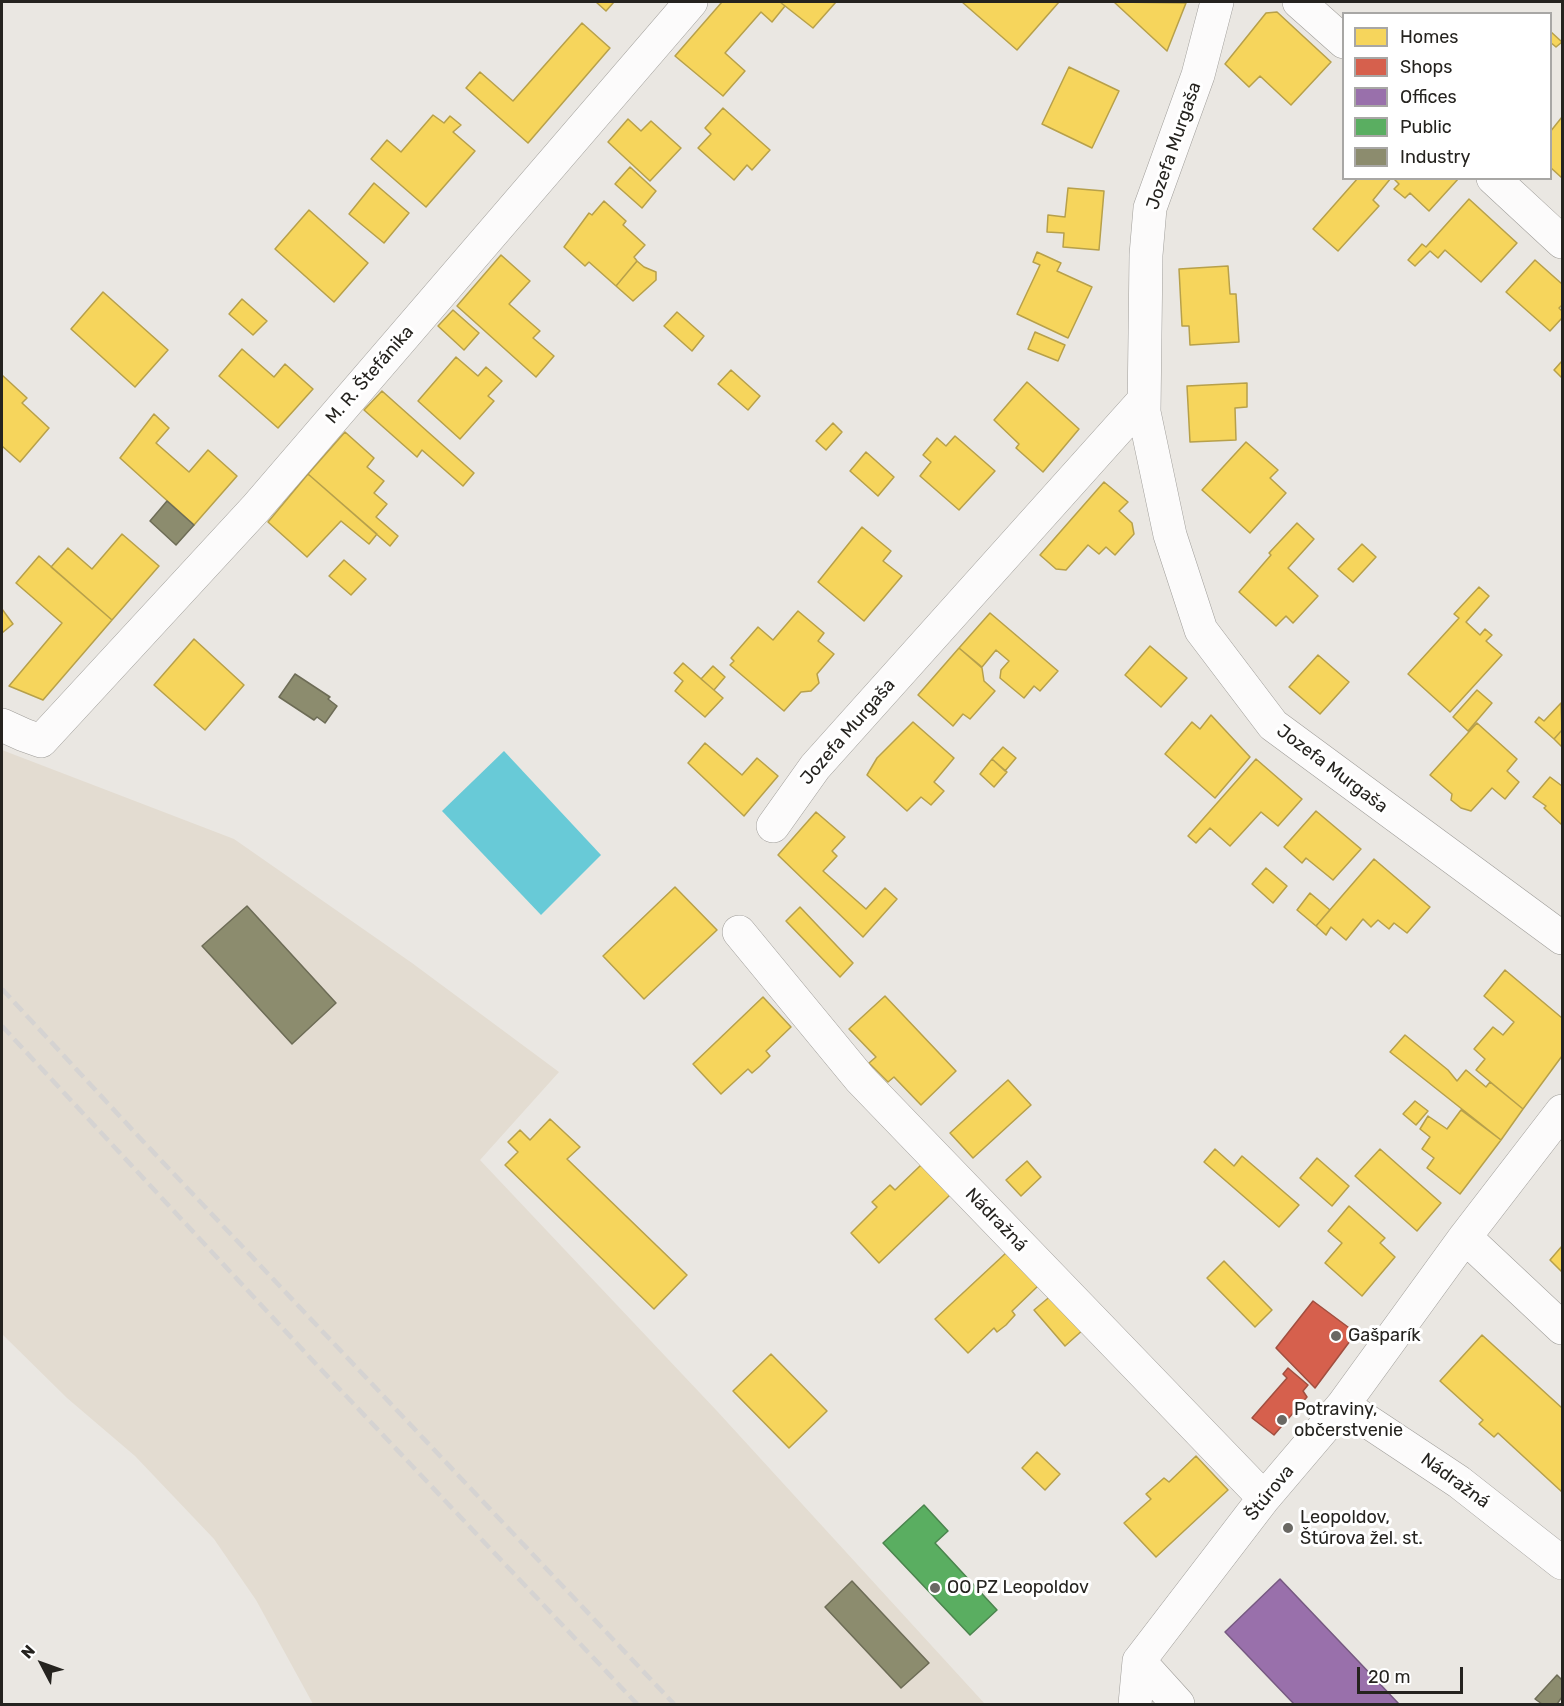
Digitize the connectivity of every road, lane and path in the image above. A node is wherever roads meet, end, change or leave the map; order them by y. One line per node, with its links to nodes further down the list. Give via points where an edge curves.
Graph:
1 (691, 2): 8 (street, M. R. Štefánika, via 256,508 41,741)
2 (1216, 2): 7 (street, Jozefa Murgaša, via 1198,75 1150,208)
3 (1299, 2): 4 (street)
4 (1342, 40)
5 (1495, 180): 6 (street)
6 (1563, 242)
7 (1144, 400): 9 (street, Jozefa Murgaša, via 815,767); 11 (street, Jozefa Murgaša, via 1170,535 1201,630 1273,725)
8 (2, 725)
9 (773, 826)
10 (739, 932): 16 (street, Nádražná, via 860,1079)
11 (1563, 938)
12 (1563, 1111): 13 (street, Štúrova)
13 (1465, 1237): 14 (street); 15 (street, Štúrova)
14 (1563, 1328)
15 (1343, 1405): 16 (street, Štúrova); 17 (street, Nádražná, via 1459,1482)
16 (1264, 1498): 18 (street, Štúrova)
17 (1563, 1563)
18 (1139, 1661): 19 (street); 20 (street)
19 (1135, 1704)
20 (1178, 1704)

